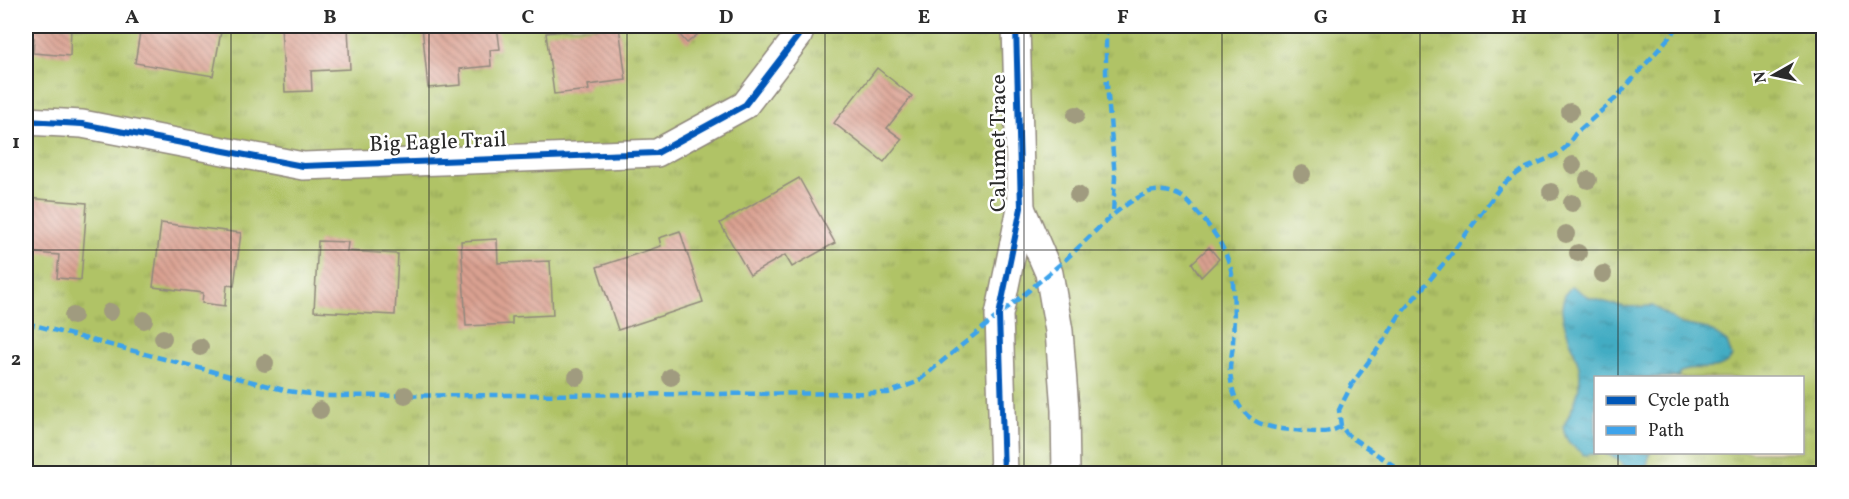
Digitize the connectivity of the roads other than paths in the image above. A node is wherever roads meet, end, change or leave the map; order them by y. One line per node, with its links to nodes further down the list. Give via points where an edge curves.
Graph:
1 (802, 26): 3 (street, Big Eagle Trail, via 745,105 657,153 303,166 82,124)
2 (1016, 26): 4 (street, Calumet Trace)
3 (26, 120)
4 (1020, 208): 5 (street, Calumet Trace, via 999,315); 6 (street, Calumet Trace, via 1049,273 1059,331)
5 (1005, 474)
6 (1066, 474)

